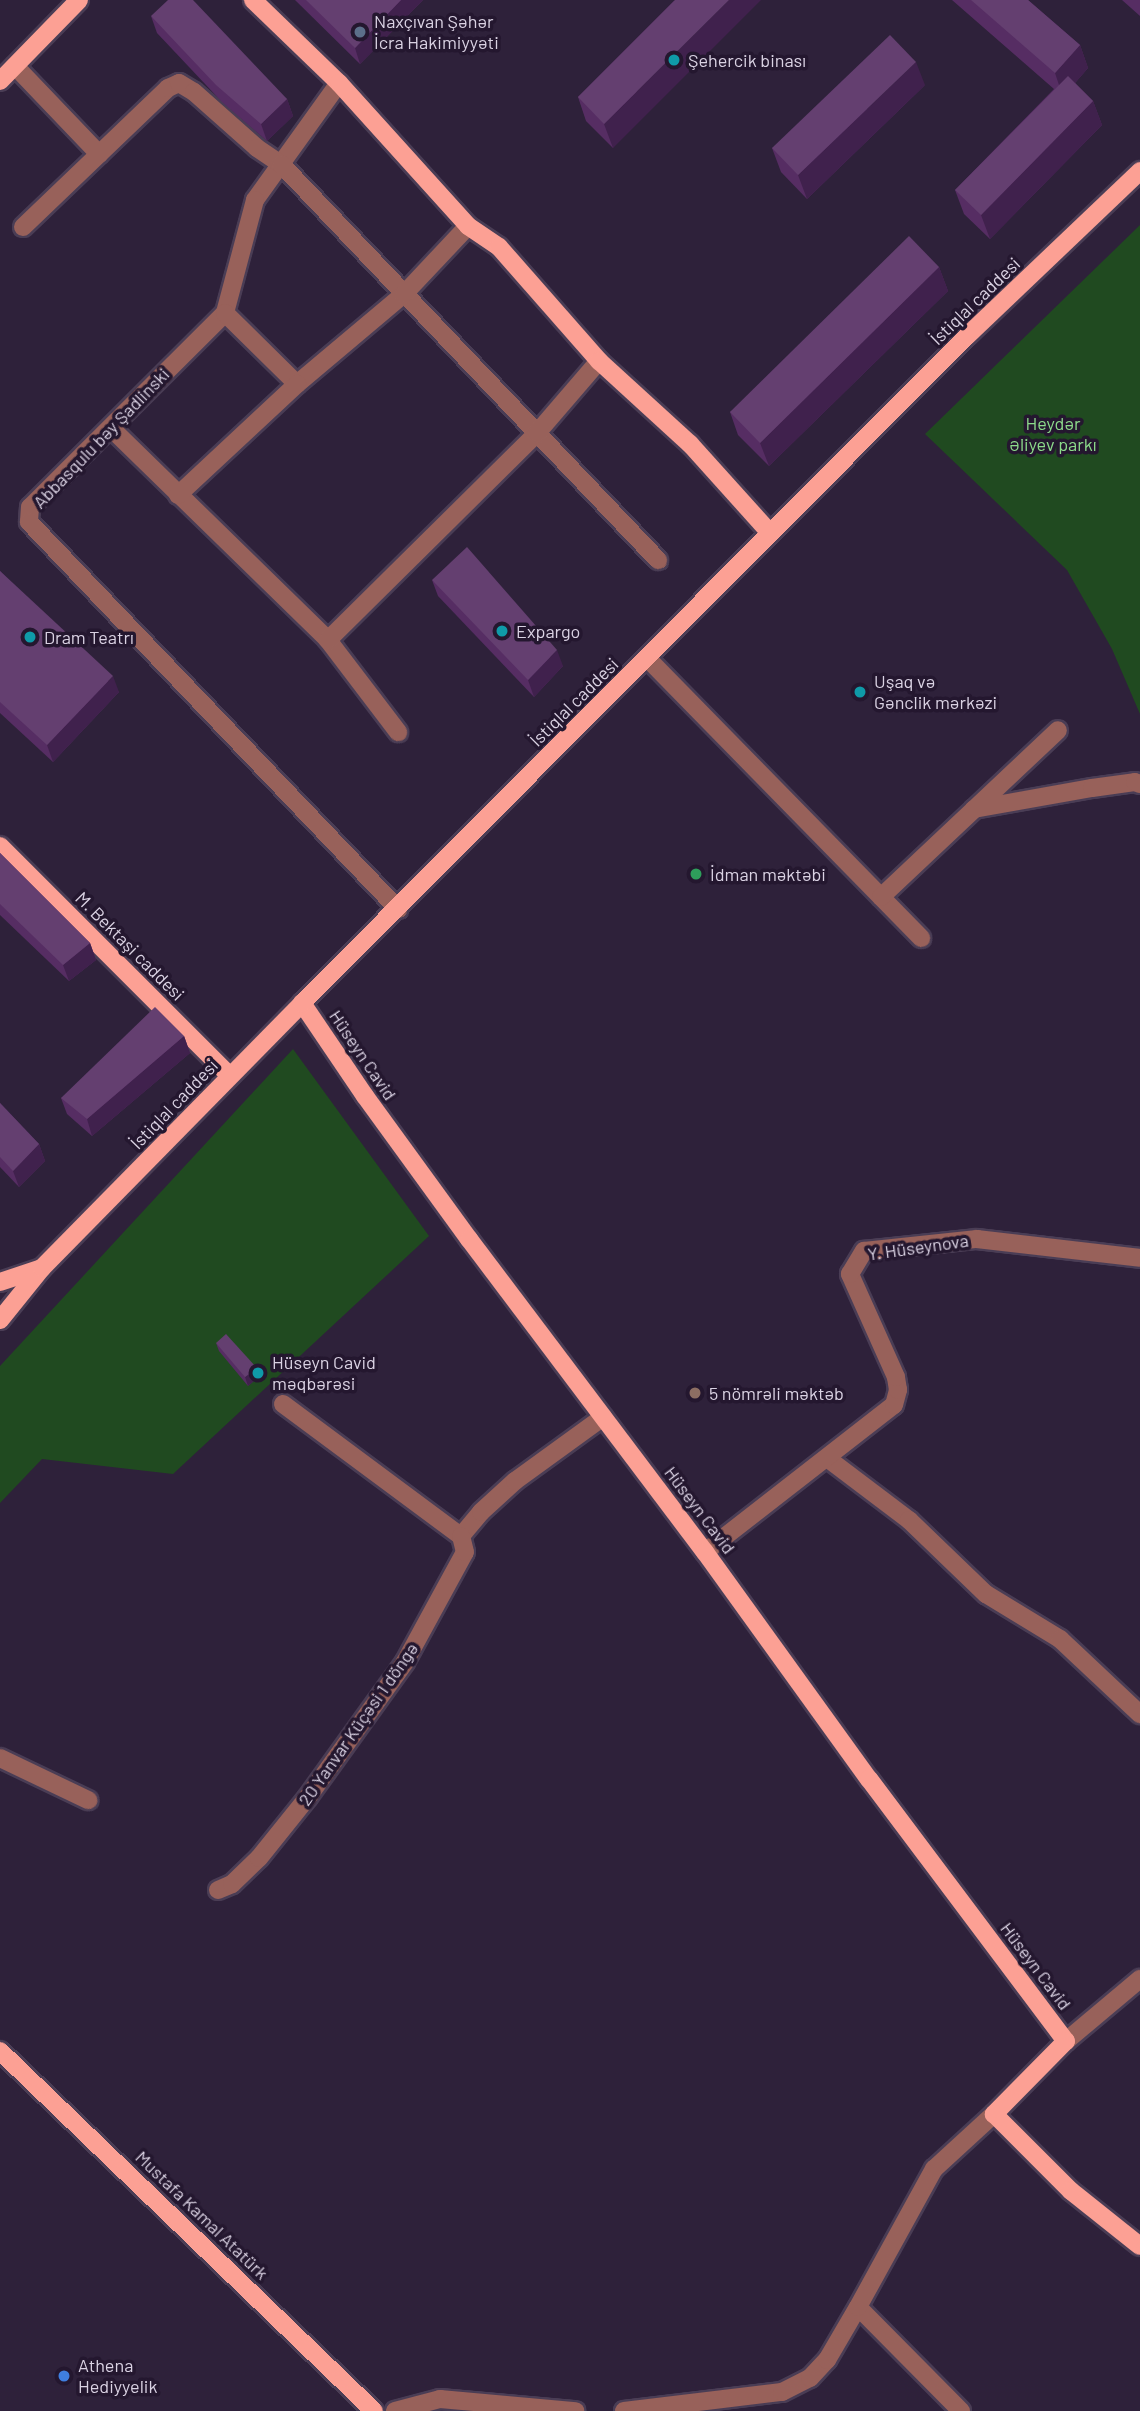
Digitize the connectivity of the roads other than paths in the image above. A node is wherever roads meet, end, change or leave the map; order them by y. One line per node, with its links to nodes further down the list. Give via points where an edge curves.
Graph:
1 (79, 0): 3 (main road)
2 (253, 0): 5 (main road)
3 (15, 66): 4 (main road); 6 (street)
4 (0, 81)
5 (340, 83): 7 (street, Abbasqulu bəy Şadlinski); 9 (main road)
6 (99, 154): 7 (street, via 168,88 179,83); 10 (street)
7 (281, 163): 11 (street); 12 (street, Abbasqulu bəy Şadlinski, via 255,200)
8 (1140, 171): 18 (main road, İstiqlal caddesi)
9 (468, 226): 11 (street); 13 (main road, via 499,247)
10 (23, 227)
11 (404, 294): 14 (street); 16 (street)
12 (225, 313): 14 (street); 15 (street, Abbasqulu bəy Şadlinski)
13 (599, 361): 16 (street); 18 (main road, via 690,444)
14 (298, 384): 17 (street)
15 (111, 428): 17 (street); 28 (street, Abbasqulu bəy Şadlinski, via 30,507 29,522)
16 (537, 433): 19 (street); 20 (street)
17 (178, 495): 20 (street)
18 (770, 533): 21 (main road, İstiqlal caddesi)
19 (658, 560)
20 (328, 640): 23 (street)
21 (647, 658): 27 (street); 28 (main road, İstiqlal caddesi)
22 (1058, 730): 25 (street)
23 (398, 732)
24 (1140, 784): 25 (street)
25 (974, 809): 27 (street)
26 (0, 846): 31 (main road, M. Bektaşi caddesi)
27 (881, 897): 29 (street)
28 (398, 909): 30 (main road, İstiqlal caddesi)
29 (921, 938)
30 (302, 1003): 31 (main road, İstiqlal caddesi); 37 (main road, Hüseyn Cavid, via 365,1096)
31 (230, 1076): 33 (main road, İstiqlal caddesi)
32 (1140, 1258): 38 (street, Y. Hüseynova, via 977,1239 864,1251 850,1274 898,1391 894,1405)
33 (42, 1268): 34 (main road); 35 (main road, İstiqlal caddesi)
34 (0, 1282)
35 (0, 1320)
36 (283, 1404): 39 (street)
37 (603, 1417): 39 (street, via 515,1480); 40 (main road, Hüseyn Cavid)
38 (827, 1458): 40 (street, Y. Hüseynova); 41 (street, via 909,1520 986,1594 1060,1639)
39 (461, 1536): 44 (street, 20 Yanvar Küçəsi 1 döngə, via 464,1552 405,1662 259,1858 232,1884)
40 (705, 1552): 46 (main road, Hüseyn Cavid)
41 (1140, 1714)
42 (0, 1758): 43 (street)
43 (88, 1800)
44 (218, 1890)
45 (1140, 1979): 46 (street)
46 (1066, 2041): 48 (main road)
47 (0, 2051): 51 (main road, Mustafa Kamal Atatürk)
48 (994, 2114): 49 (main road, via 1071,2191); 50 (street, via 934,2169)
49 (1140, 2246)
50 (858, 2306): 54 (street, via 827,2360 810,2378 782,2392); 55 (street)
51 (374, 2411)
52 (395, 2411): 53 (street, via 440,2399)
53 (575, 2411)
54 (624, 2411)
55 (961, 2411)

